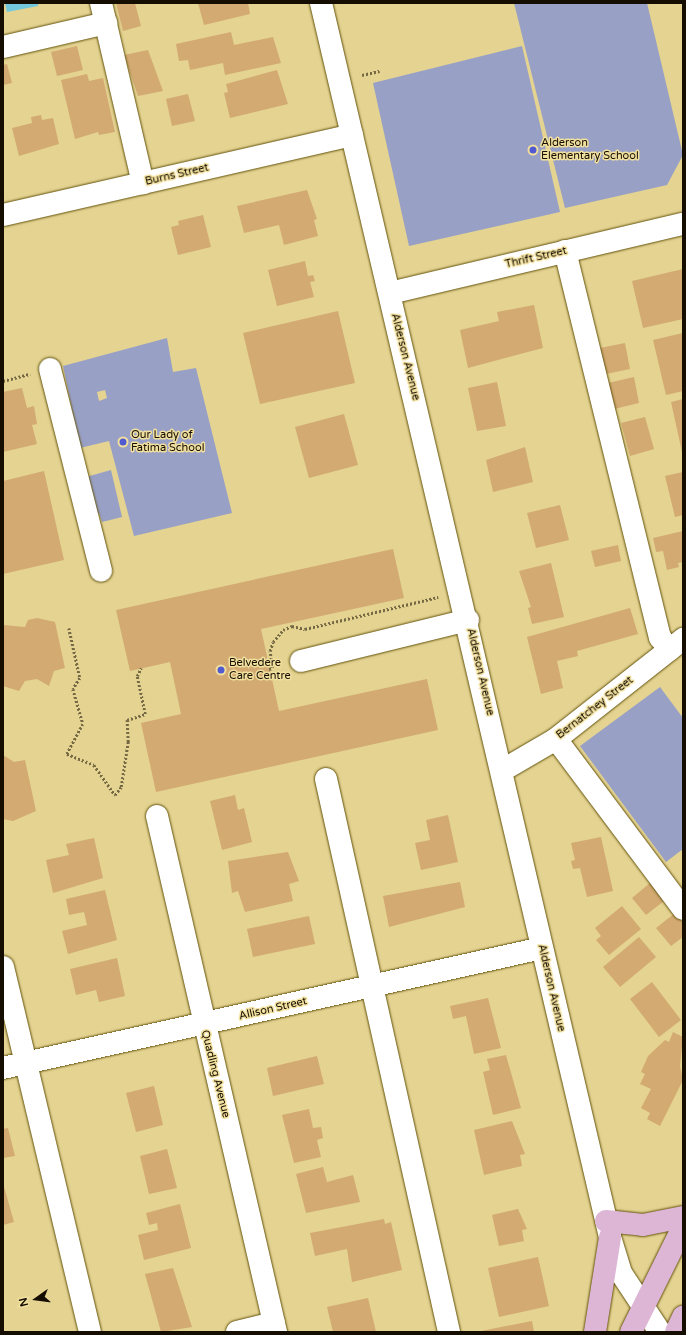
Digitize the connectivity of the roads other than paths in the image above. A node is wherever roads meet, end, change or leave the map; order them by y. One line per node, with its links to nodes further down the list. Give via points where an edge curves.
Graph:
1 (321, 3): 4 (street, Alderson Avenue)
2 (103, 13): 3 (street); 5 (street)
3 (3, 47)
4 (352, 135): 5 (street, Burns Street); 9 (street, Alderson Avenue)
5 (143, 182): 6 (street, Burns Street)
6 (3, 215)
7 (683, 224): 8 (street, Thrift Street)
8 (565, 251): 9 (street, Thrift Street); 13 (street, via 660,637)
9 (390, 293): 12 (street, Alderson Avenue)
10 (50, 369): 11 (street)
11 (101, 571)
12 (468, 620): 14 (street); 16 (street, Alderson Avenue)
13 (676, 645): 15 (street, Bernatchey Street)
14 (301, 660)
15 (556, 739): 16 (street, Bernatchey Street); 19 (street)
16 (503, 770): 20 (street, Alderson Avenue)
17 (326, 779): 22 (street)
18 (157, 816): 23 (street, Quadling Avenue)
19 (683, 909)
20 (542, 948): 22 (street, Allison Street); 28 (street, Alderson Avenue)
21 (3, 967): 24 (street)
22 (373, 987): 23 (street, Allison Street); 34 (street)
23 (203, 1025): 24 (street, Allison Street); 31 (street, Quadling Avenue)
24 (26, 1063): 25 (street, Allison Street); 32 (street)
25 (3, 1068)
26 (683, 1216): 28 (main road, via 643,1225)
27 (683, 1227): 29 (main road)
28 (608, 1229): 29 (street, Alderson Avenue, via 621,1273); 35 (main road)
29 (643, 1306): 36 (main road); 37 (street, Alderson Avenue)
30 (683, 1317): 38 (main road)
31 (275, 1328): 33 (street)
32 (90, 1332)
33 (237, 1332)
34 (449, 1332)
35 (596, 1332)
36 (631, 1332)
37 (660, 1332)
38 (676, 1332)

